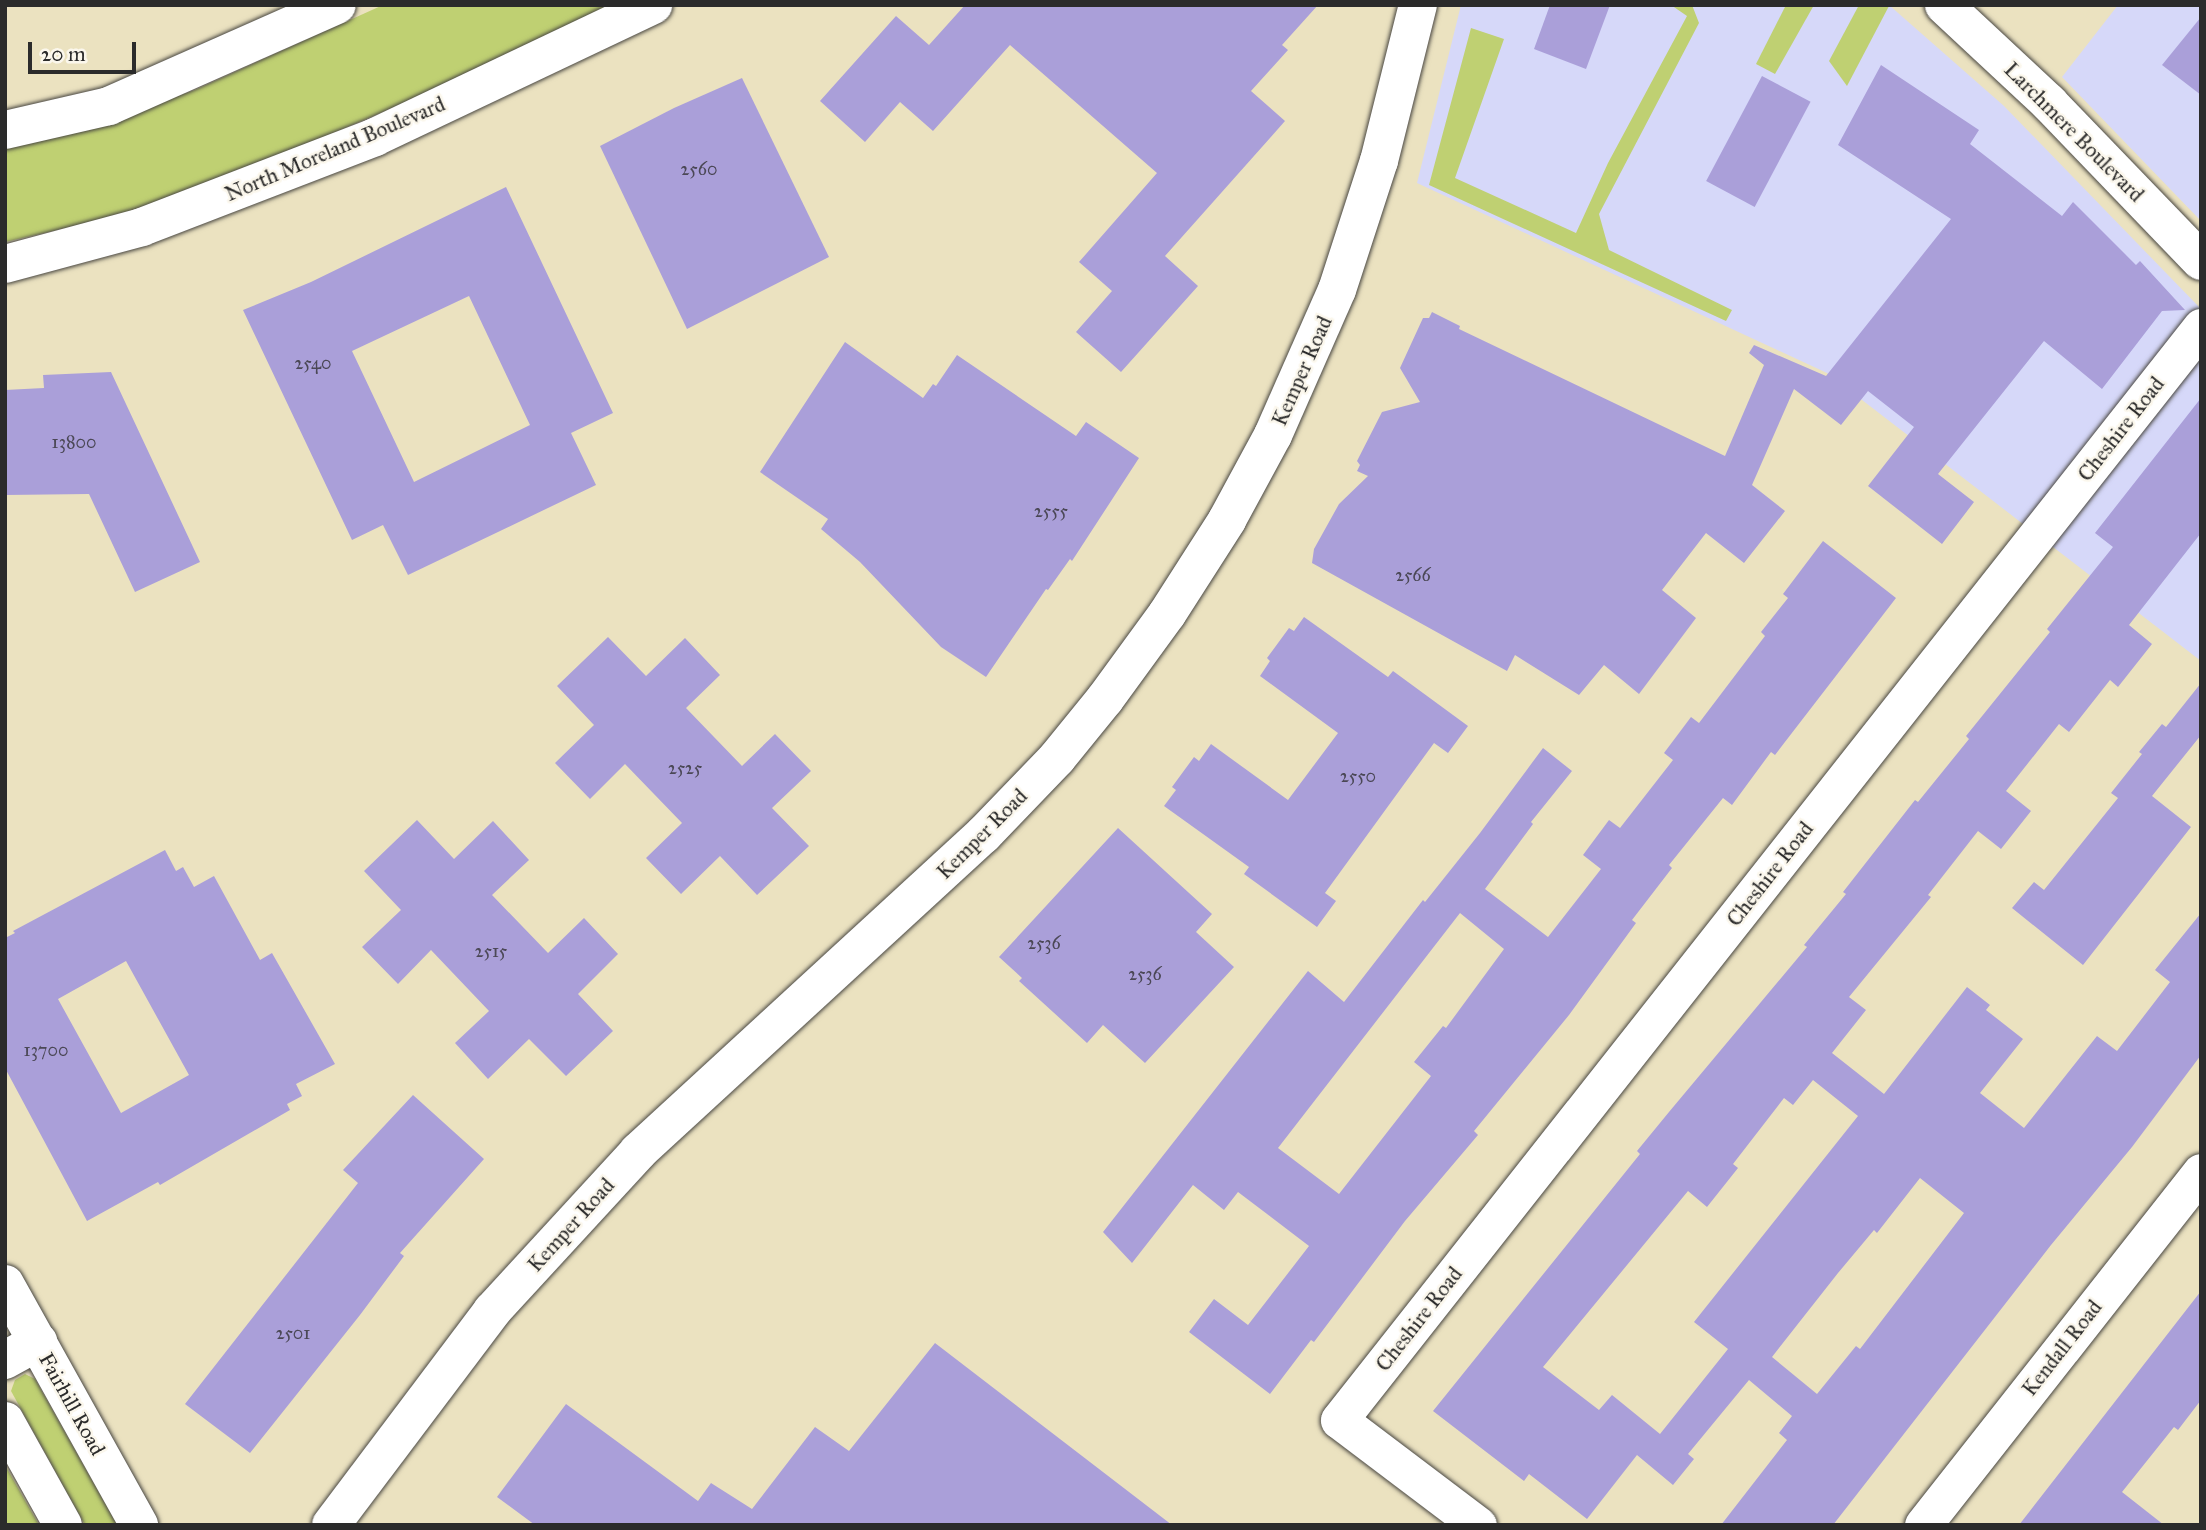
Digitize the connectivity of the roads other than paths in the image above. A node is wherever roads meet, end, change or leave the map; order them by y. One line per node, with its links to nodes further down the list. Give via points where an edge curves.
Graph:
1 (337, 5): 5 (street, via 109,106)
2 (653, 5): 7 (street, North Moreland Boulevard, via 374,137 142,227)
3 (1418, 5): 16 (street, Kemper Road, via 1379,161 1337,290 1273,435 1227,520 1167,614 1057,758 983,835 638,1152 492,1311)
4 (1944, 5): 6 (street, Larchmere Boulevard, via 2049,103)
5 (5, 130)
6 (2201, 261)
7 (5, 264)
8 (2201, 327): 17 (street, Cheshire Road, via 1339,1420)
9 (2201, 1172): 18 (street, Kendall Road)
10 (5, 1284): 11 (street, Fairhill Road)
11 (38, 1342): 12 (street); 15 (street, Fairhill Road)
12 (5, 1360)
13 (5, 1421): 14 (street)
14 (63, 1525)
15 (139, 1525)
16 (331, 1525)
17 (1478, 1525)
18 (1923, 1525)

